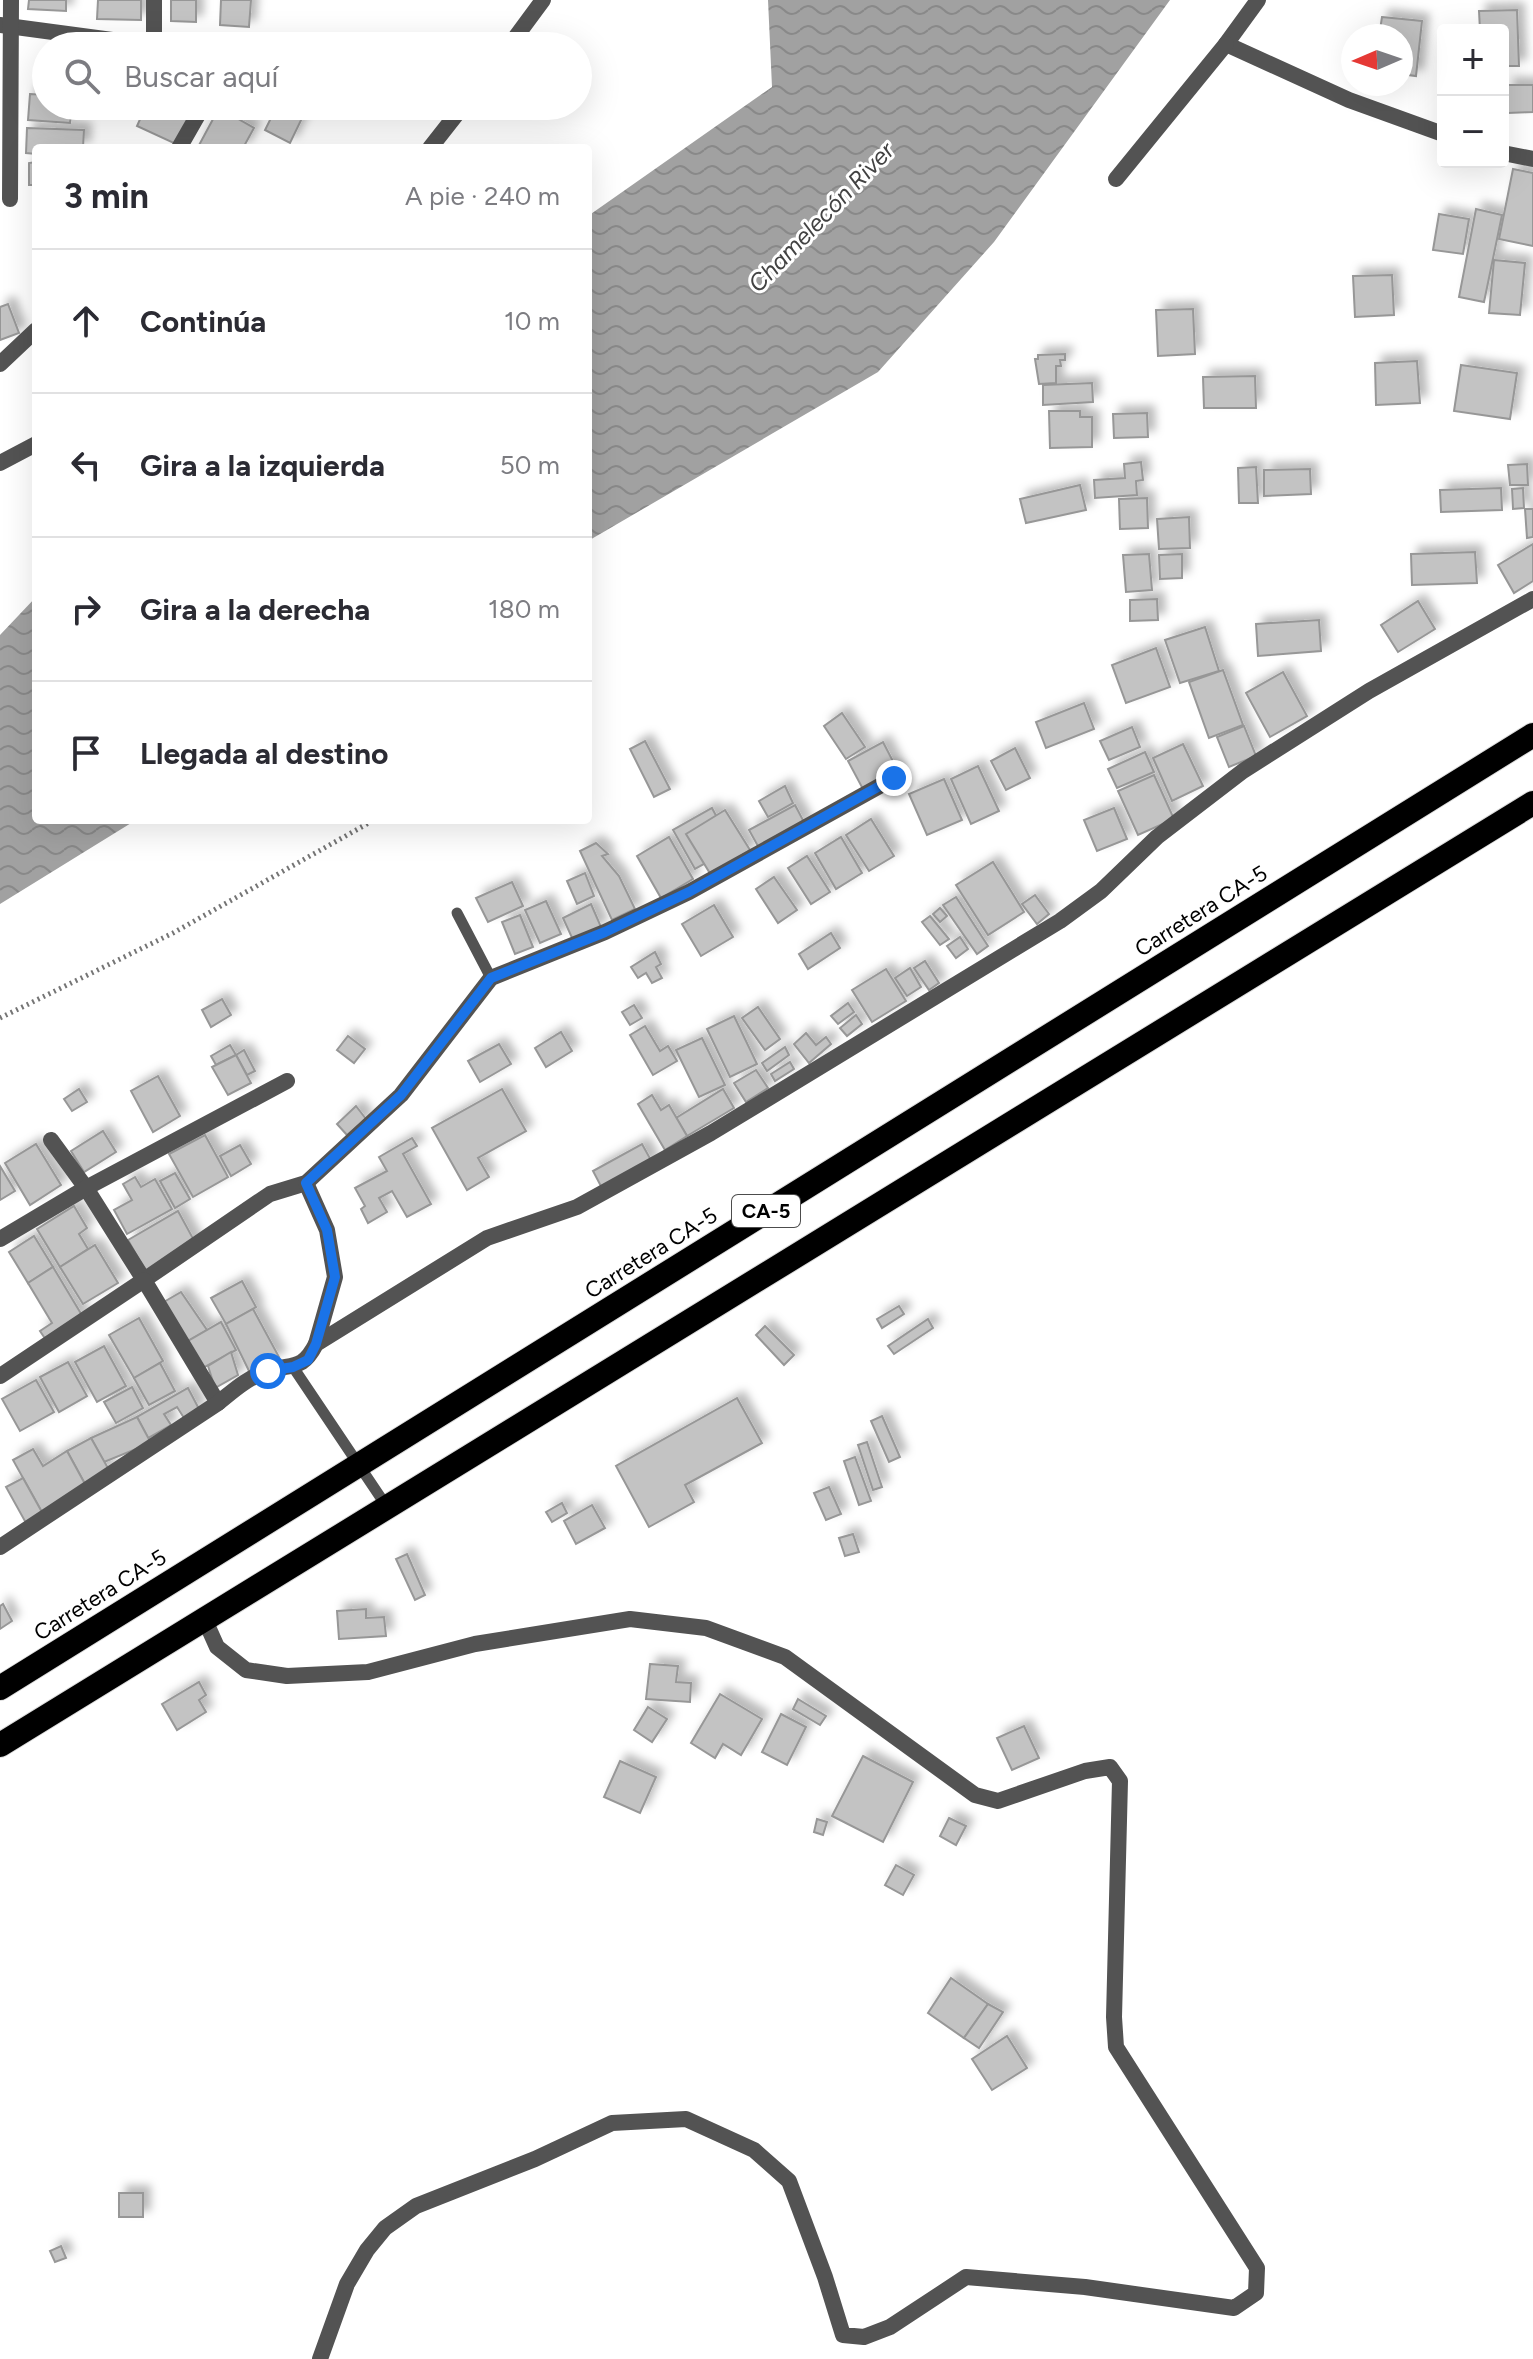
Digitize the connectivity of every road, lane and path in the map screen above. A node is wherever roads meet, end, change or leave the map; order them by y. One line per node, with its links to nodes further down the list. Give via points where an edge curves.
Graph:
1 (11, 0): 5 (street)
2 (154, 0): 7 (street)
3 (543, 0): 8 (street)
4 (1258, 0): 9 (street)
5 (6, 25): 6 (street); 18 (street)
6 (56, 32)
7 (155, 32)
8 (519, 32)
9 (1226, 44): 12 (street, via 1349,100); 17 (street)
10 (195, 120): 13 (street)
11 (452, 120): 14 (street)
12 (1437, 132)
13 (181, 144)
14 (433, 144)
15 (1509, 154): 16 (street)
16 (1533, 159)
17 (1116, 179)
18 (10, 199)
19 (32, 334): 20 (street)
20 (0, 364)
21 (32, 446): 22 (street)
22 (0, 463)
23 (1533, 599): 37 (street, via 1369,691 1243,771 1060,921 711,1133 577,1207 487,1238)
24 (1533, 735): 41 (highway, Carretera CA-5 / CA-5)
25 (894, 778): 29 (street, via 689,892)
26 (1533, 806): 42 (highway, CA-5)
27 (367, 824): 30 (path, via 173,933)
28 (457, 913): 29 (lane)
29 (491, 978): 33 (street, via 401,1095)
30 (0, 1018)
31 (287, 1081): 34 (street)
32 (51, 1140): 34 (street)
33 (306, 1183): 36 (street, via 270,1194); 37 (street, via 327,1230 335,1277)
34 (86, 1188): 35 (street); 36 (street)
35 (0, 1239)
36 (144, 1280): 39 (street); 40 (street)
37 (316, 1344): 38 (street, via 308,1360)
38 (293, 1367): 40 (street, via 244,1382); 41 (lane)
39 (0, 1376)
40 (218, 1403): 43 (street)
41 (359, 1464): 42 (lane); 45 (highway, Carretera CA-5 / CA-5)
42 (387, 1507): 44 (highway, CA-5)
43 (0, 1547)
44 (204, 1618): 46 (highway, CA-5); 47 (street, via 217,1647 246,1670 287,1676 368,1672 475,1644 630,1619 706,1628 785,1657 975,1795 998,1801 1110,1767 1120,1781 1116,2047 1257,2268 1256,2293 1234,2308 966,2277 890,2327 864,2337 843,2335 789,2181 754,2150 686,2119 612,2123 416,2206 385,2228 347,2284)
45 (0, 1688)
46 (0, 1745)
47 (320, 2359)

